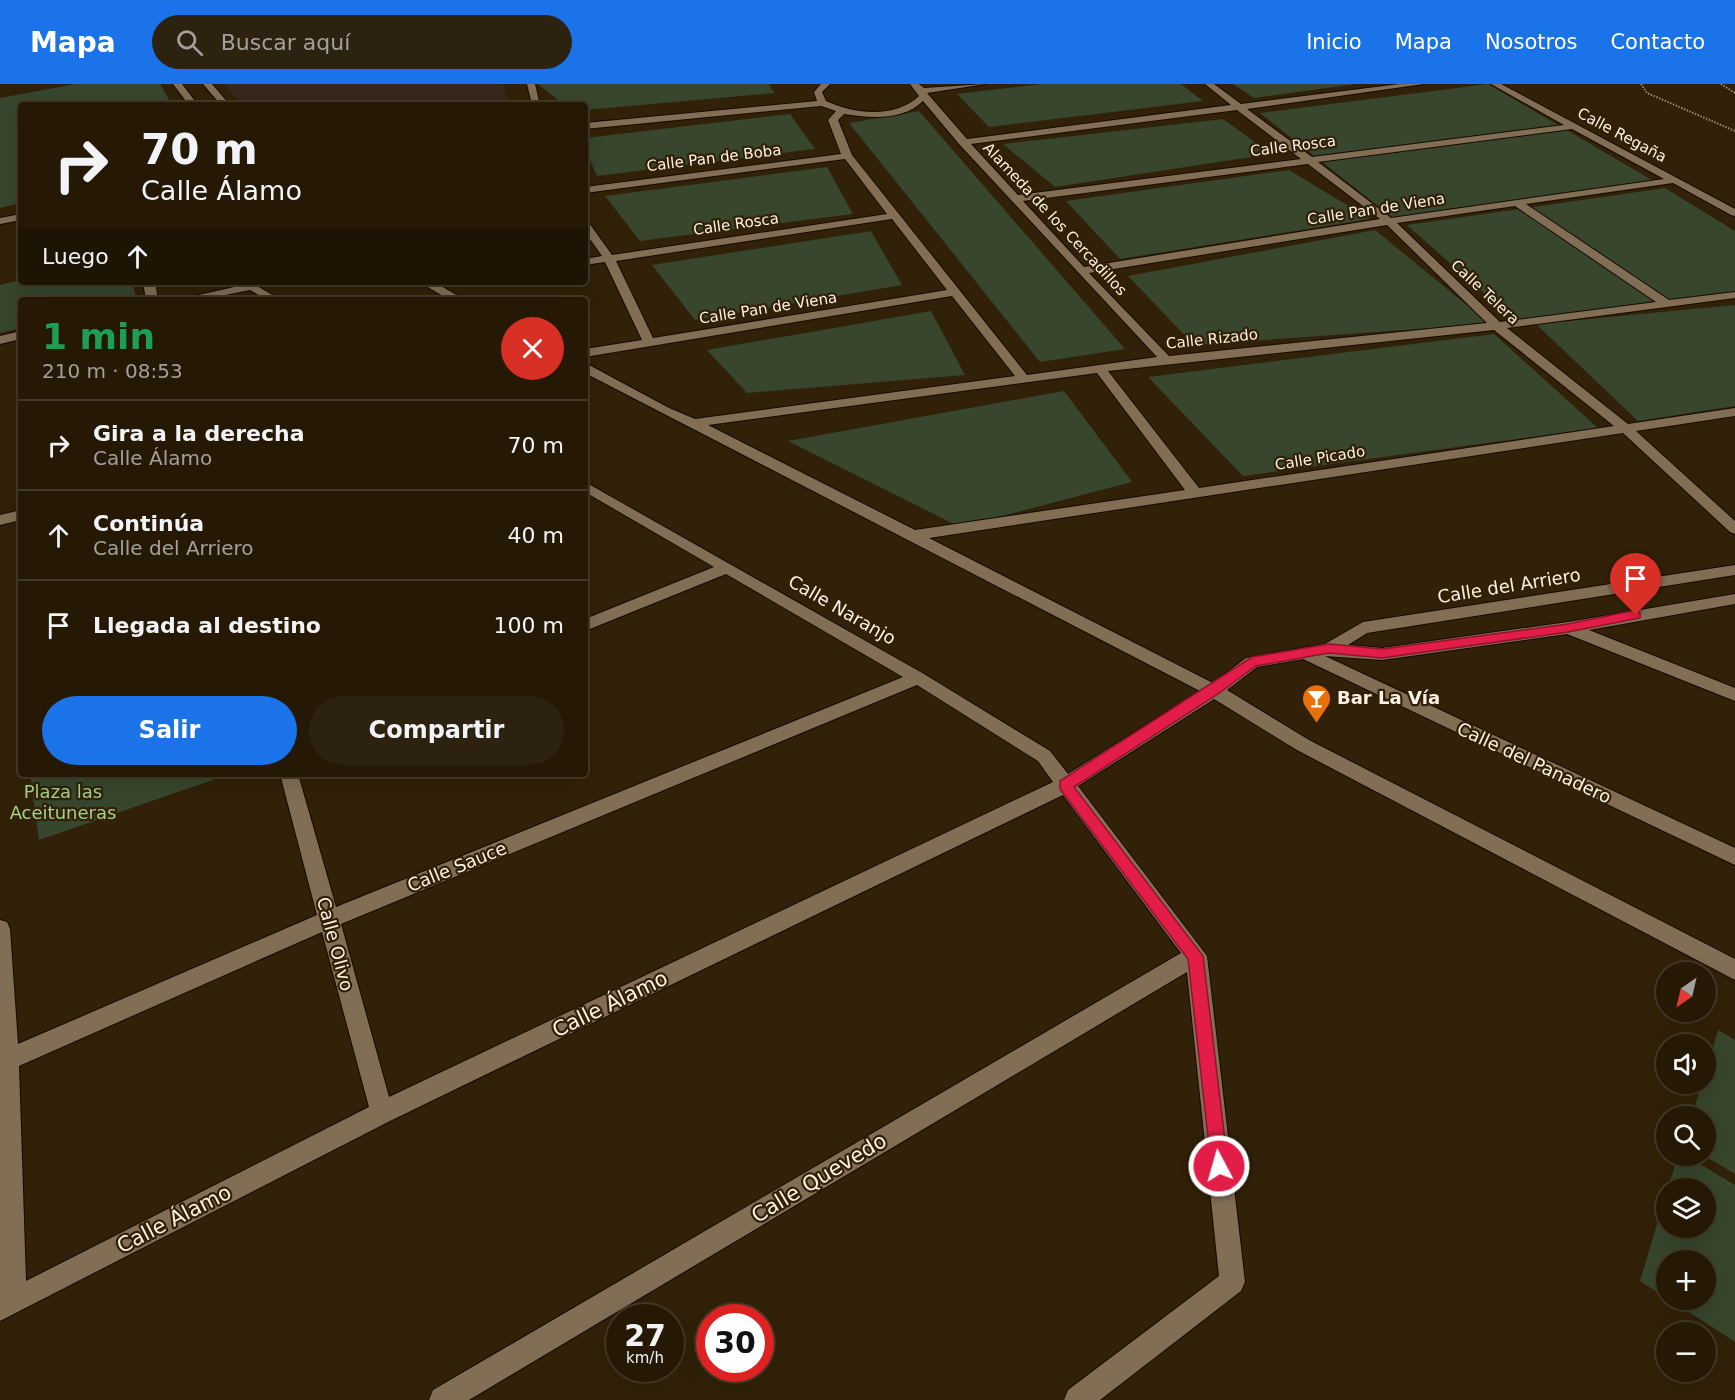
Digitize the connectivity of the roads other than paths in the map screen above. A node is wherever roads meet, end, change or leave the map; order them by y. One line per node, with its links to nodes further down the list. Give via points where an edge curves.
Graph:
1 (177, 84): 13 (street)
2 (207, 84): 14 (street)
3 (531, 84): 15 (street)
4 (809, 84): 11 (street)
5 (826, 84): 11 (street)
6 (914, 84): 12 (street, Alameda de los Cercadillos)
7 (982, 84): 12 (street)
8 (1209, 84): 17 (street, Calle Telera)
9 (1420, 84): 17 (street)
10 (1495, 84): 20 (street, Calle Regaña)
11 (818, 92): 16 (street)
12 (922, 94): 18 (street, via 919,103 896,112); 21 (street, Alameda de los Cercadillos)
13 (192, 102)
14 (223, 102)
15 (535, 102)
16 (822, 103): 18 (street); 19 (street)
17 (1241, 108): 21 (street); 23 (street, Calle Telera)
18 (842, 111): 22 (street, via 832,120)
19 (588, 126)
20 (1575, 126): 23 (street, Calle Rosca); 24 (street, Calle Regaña)
21 (963, 142): 26 (street, Alameda de los Cercadillos)
22 (847, 156): 25 (street, Calle Pan de Boba); 29 (street)
23 (1308, 159): 26 (street, Calle Rosca); 32 (street, Calle Telera)
24 (1676, 180): 27 (street, Calle Pan de Viena); 28 (street, Calle Regaña)
25 (588, 190)
26 (1015, 199): 36 (street, Alameda de los Cercadillos)
27 (1517, 203): 32 (street, Calle Pan de Viena); 43 (street)
28 (1735, 213)
29 (892, 216): 34 (street, Calle Rosca); 38 (street)
30 (18, 218): 31 (street)
31 (0, 221)
32 (1389, 221): 36 (street, Calle Pan de Viena); 44 (street, Calle Telera)
33 (588, 229): 34 (street)
34 (609, 258): 35 (street, Calle Rosca); 47 (street)
35 (588, 262)
36 (1081, 271): 49 (street, Alameda de los Cercadillos)
37 (432, 285): 42 (street)
38 (956, 292): 47 (street, Calle Pan de Viena); 52 (street)
39 (1735, 295): 43 (street, Calle Rizado)
40 (198, 297): 41 (street, via 252,286)
41 (270, 297)
42 (454, 297)
43 (1667, 304): 44 (street, Calle Rizado)
44 (1497, 326): 49 (street, Calle Rizado); 55 (street, Calle Telera)
45 (18, 336): 46 (street)
46 (0, 340)
47 (649, 342): 48 (street, Calle Pan de Viena)
48 (588, 352)
49 (1167, 360): 50 (street, Calle Rizado)
50 (1100, 369): 52 (street, Calle Rizado); 57 (street)
51 (588, 370): 54 (street)
52 (1024, 379): 54 (street, Calle Rizado)
53 (1735, 412): 55 (street, Calle Picado)
54 (694, 423): 61 (street)
55 (1625, 428): 57 (street, Calle Picado); 60 (street, Calle Telera)
56 (588, 488): 62 (street, Calle Naranjo)
57 (1196, 494): 61 (street, Calle Picado)
58 (18, 516): 59 (street)
59 (0, 520)
60 (1735, 529)
61 (910, 537): 70 (street)
62 (728, 567): 65 (street); 69 (street, Calle Naranjo)
63 (1735, 570): 67 (street, Calle del Arriero, via 1363,628)
64 (1735, 599): 66 (street, Calle del Arriero)
65 (588, 624)
66 (1568, 628): 67 (street, Calle del Arriero, via 1382,654); 71 (street)
67 (1329, 649): 68 (street, Calle del Arriero)
68 (1302, 652): 70 (street, Calle del Arriero, via 1252,662); 74 (street, Calle del Panadero)
69 (918, 678): 73 (street, Calle Naranjo, via 1044,756); 75 (street, Calle Sauce)
70 (1214, 691): 73 (street, Calle Álamo); 78 (street, via 1302,745)
71 (1735, 695)
72 (290, 777): 75 (street, Calle Olivo)
73 (1065, 785): 77 (street, Calle Naranjo); 80 (street, Calle Álamo)
74 (1735, 857)
75 (328, 920): 79 (street, Calle Sauce); 80 (street, Calle Olivo)
76 (0, 929): 79 (street)
77 (1196, 956): 82 (street, Calle Quevedo); 83 (street, via 1232,1282)
78 (1735, 970)
79 (4, 1061): 81 (street)
80 (382, 1113): 81 (street, Calle Álamo)
81 (7, 1304)
82 (443, 1400)
83 (1078, 1400)

